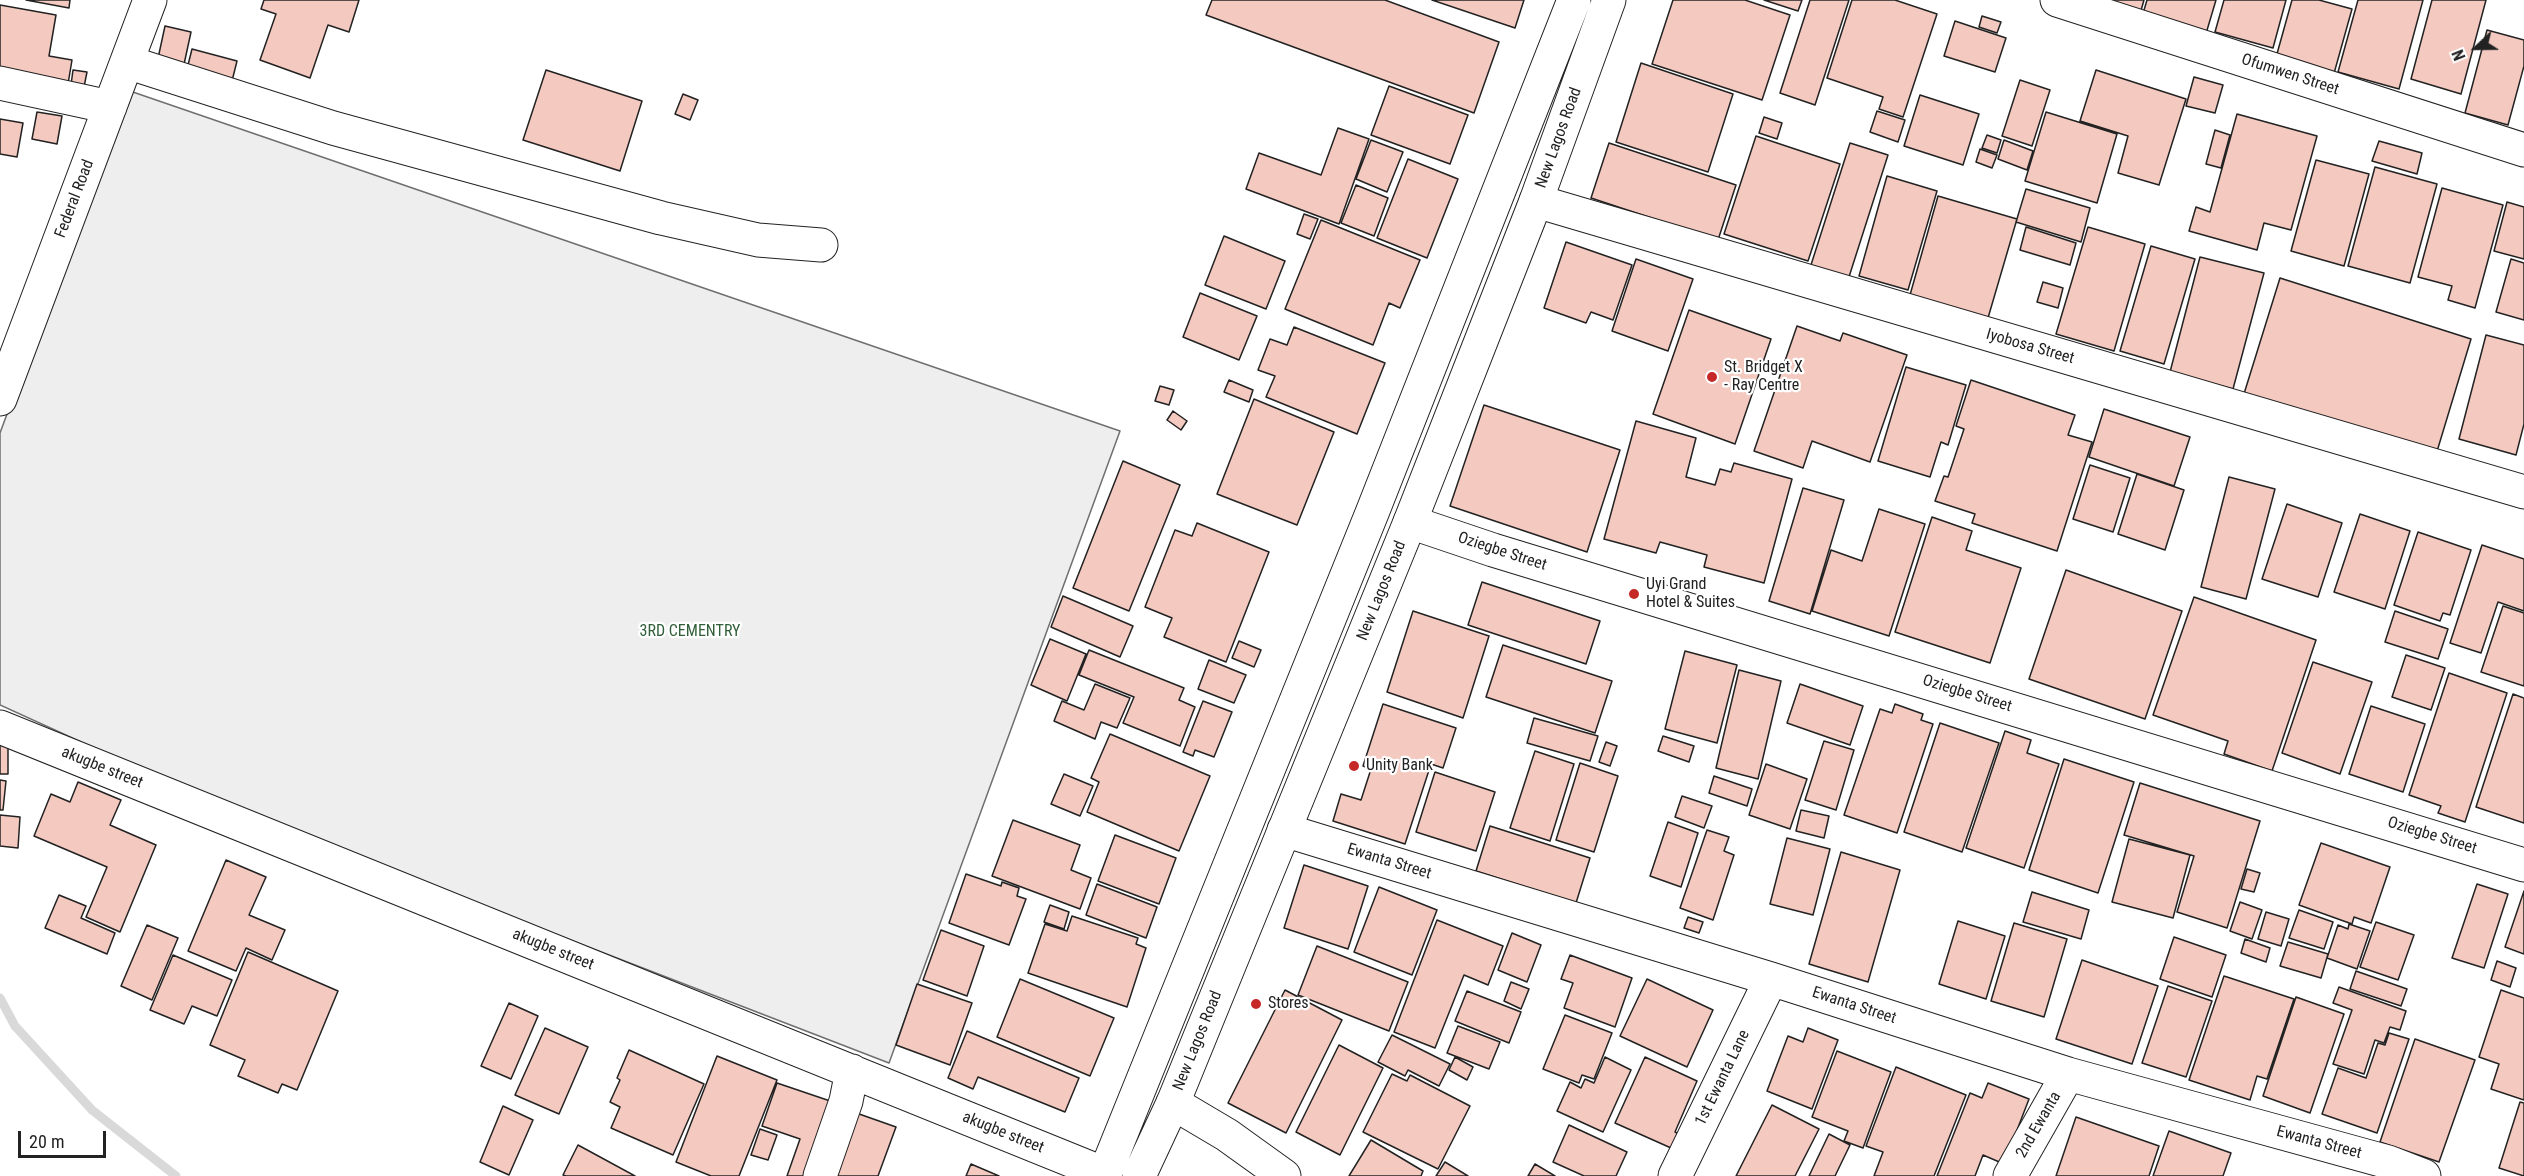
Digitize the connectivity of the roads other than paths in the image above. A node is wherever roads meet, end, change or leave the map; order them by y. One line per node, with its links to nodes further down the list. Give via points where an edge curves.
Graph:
1 (150, 0): 5 (street, Federal Road)
2 (1574, 0): 22 (street)
3 (1609, 0): 9 (street, New Lagos Road)
4 (2057, 0): 8 (street, Ofumwen Street)
5 (127, 62): 7 (street, Federal Road); 10 (street, via 333,128 661,218 758,240)
6 (0, 83): 7 (street)
7 (110, 107): 11 (street, Federal Road)
8 (2524, 150)
9 (1536, 201): 12 (street, Iyobosa Street); 13 (street, New Lagos Road)
10 (821, 245)
11 (0, 399)
12 (2524, 492)
13 (1410, 522): 15 (street, New Lagos Road); 16 (street, Oziegbe Street)
14 (0, 726): 18 (street, akugbe street)
15 (1284, 830): 17 (street, Ewanta Street); 20 (street, New Lagos Road)
16 (2524, 865)
17 (1771, 979): 19 (street, Ewanta Street); 26 (street, 1st Ewanta Lane)
18 (852, 1071): 22 (street, akugbe street); 23 (street, via 846,1101)
19 (2068, 1074): 21 (street, Ewanta Street); 27 (street, 2nd Ewanta)
20 (1173, 1103): 24 (street, New Lagos Road); 25 (street)
21 (2384, 1169): 28 (street, Ewanta Street)
22 (1105, 1175)
23 (820, 1176)
24 (1139, 1176)
25 (1284, 1176)
26 (1675, 1176)
27 (2010, 1176)
28 (2424, 1176)

